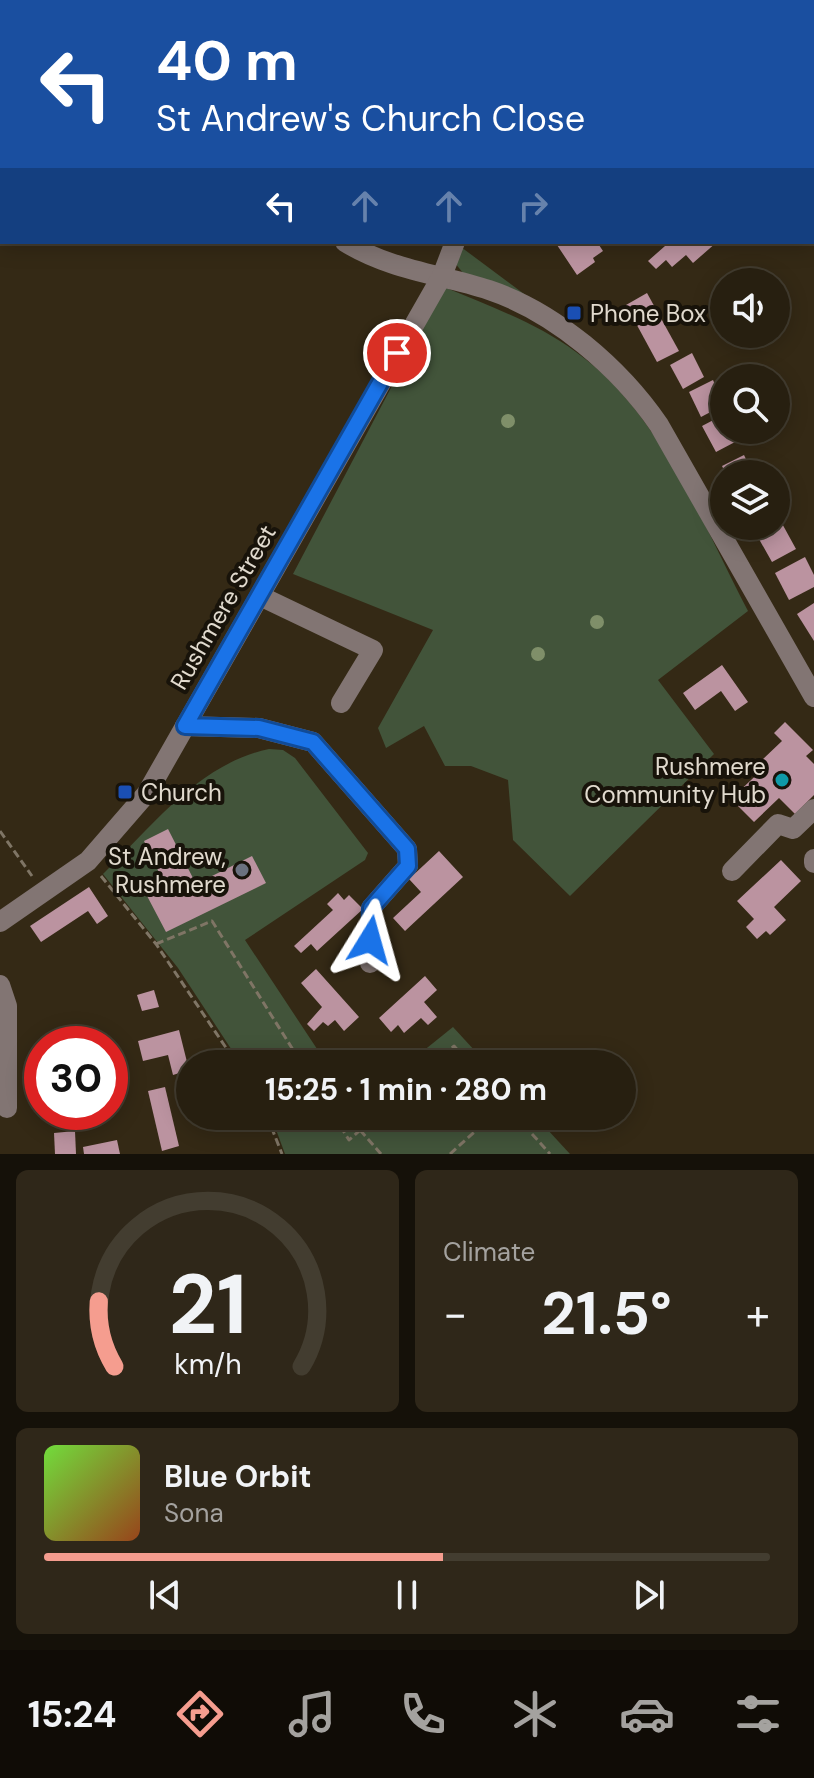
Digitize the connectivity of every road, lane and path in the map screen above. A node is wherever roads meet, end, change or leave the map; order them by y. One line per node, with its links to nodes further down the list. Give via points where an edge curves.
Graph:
1 (349, 244): 3 (street, via 400,268)
2 (454, 244): 3 (street, Rushmere Street)
3 (442, 276): 4 (street, Rushmere Street); 5 (street, via 528,308 595,356 639,396)
4 (260, 596): 6 (street, via 373,650); 7 (street, Rushmere Street)
5 (814, 697)
6 (341, 703)
7 (185, 726): 10 (street, Rushmere Street, via 147,793); 15 (street, via 259,728 313,742 407,849 408,866 371,908)
8 (814, 809): 11 (street, via 793,829 778,824)
9 (0, 831): 12 (path)
10 (88, 861): 12 (street, Rushmere Street); 14 (path)
11 (732, 871)
12 (44, 892): 13 (street, Rushmere Street)
13 (0, 922)
14 (156, 944): 17 (path); 18 (path, via 212,921)
15 (370, 963)
16 (0, 985): 19 (street, via 7,1006)
17 (228, 1050)
18 (293, 1050)
19 (7, 1108)
20 (273, 1130): 25 (path)
21 (343, 1130): 22 (path, via 349,1140)
22 (360, 1130): 26 (path)
23 (477, 1130): 27 (path)
24 (529, 1130): 28 (path)
25 (282, 1154)
26 (381, 1154)
27 (450, 1154)
28 (550, 1154)

